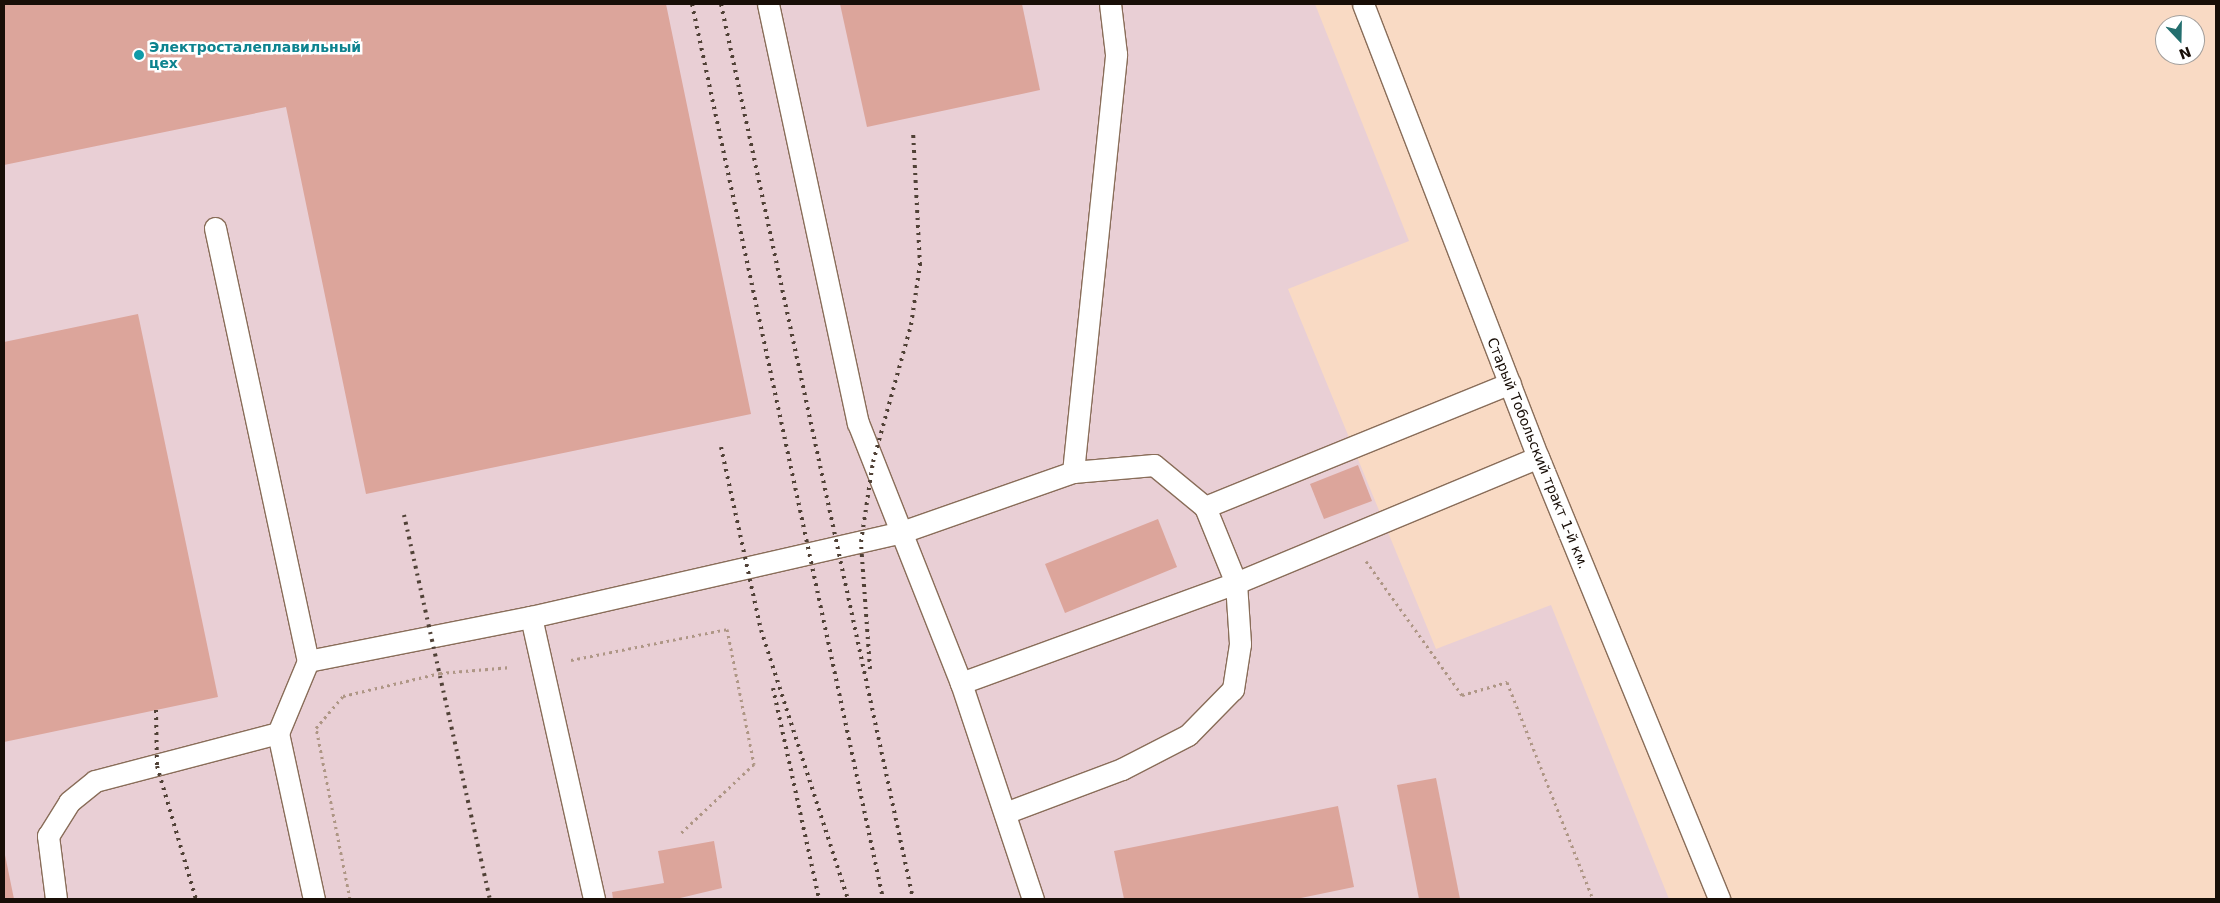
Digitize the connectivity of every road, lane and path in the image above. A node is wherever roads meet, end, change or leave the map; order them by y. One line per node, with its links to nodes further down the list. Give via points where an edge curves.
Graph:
1 (768, 4): 9 (lane, via 858,423)
2 (1110, 4): 7 (lane, via 1116,54)
3 (1362, 4): 5 (lane, Старый Тобольский тракт 1-й км.)
4 (215, 228): 13 (lane)
5 (1510, 383): 6 (lane, Старый Тобольский тракт 1-й км.); 8 (lane)
6 (1538, 457): 10 (lane); 22 (lane, Старый Тобольский тракт 1-й км.)
7 (1073, 472): 8 (lane, via 1154,465); 9 (lane)
8 (1205, 507): 11 (lane)
9 (899, 533): 12 (lane); 14 (lane)
10 (1348, 536): 11 (lane); 21 (path, via 1462,695 1507,682)
11 (1236, 583): 14 (lane); 16 (lane, via 1240,644 1233,689 1188,735 1122,769)
12 (531, 616): 13 (lane); 19 (lane)
13 (308, 661): 15 (lane)
14 (961, 683): 16 (lane)
15 (278, 733): 17 (lane, via 95,781 69,802 48,836 48,862); 18 (lane)
16 (1005, 813): 20 (lane)
17 (56, 899)
18 (314, 899)
19 (594, 899)
20 (1032, 899)
21 (1594, 899)
22 (1719, 899)

